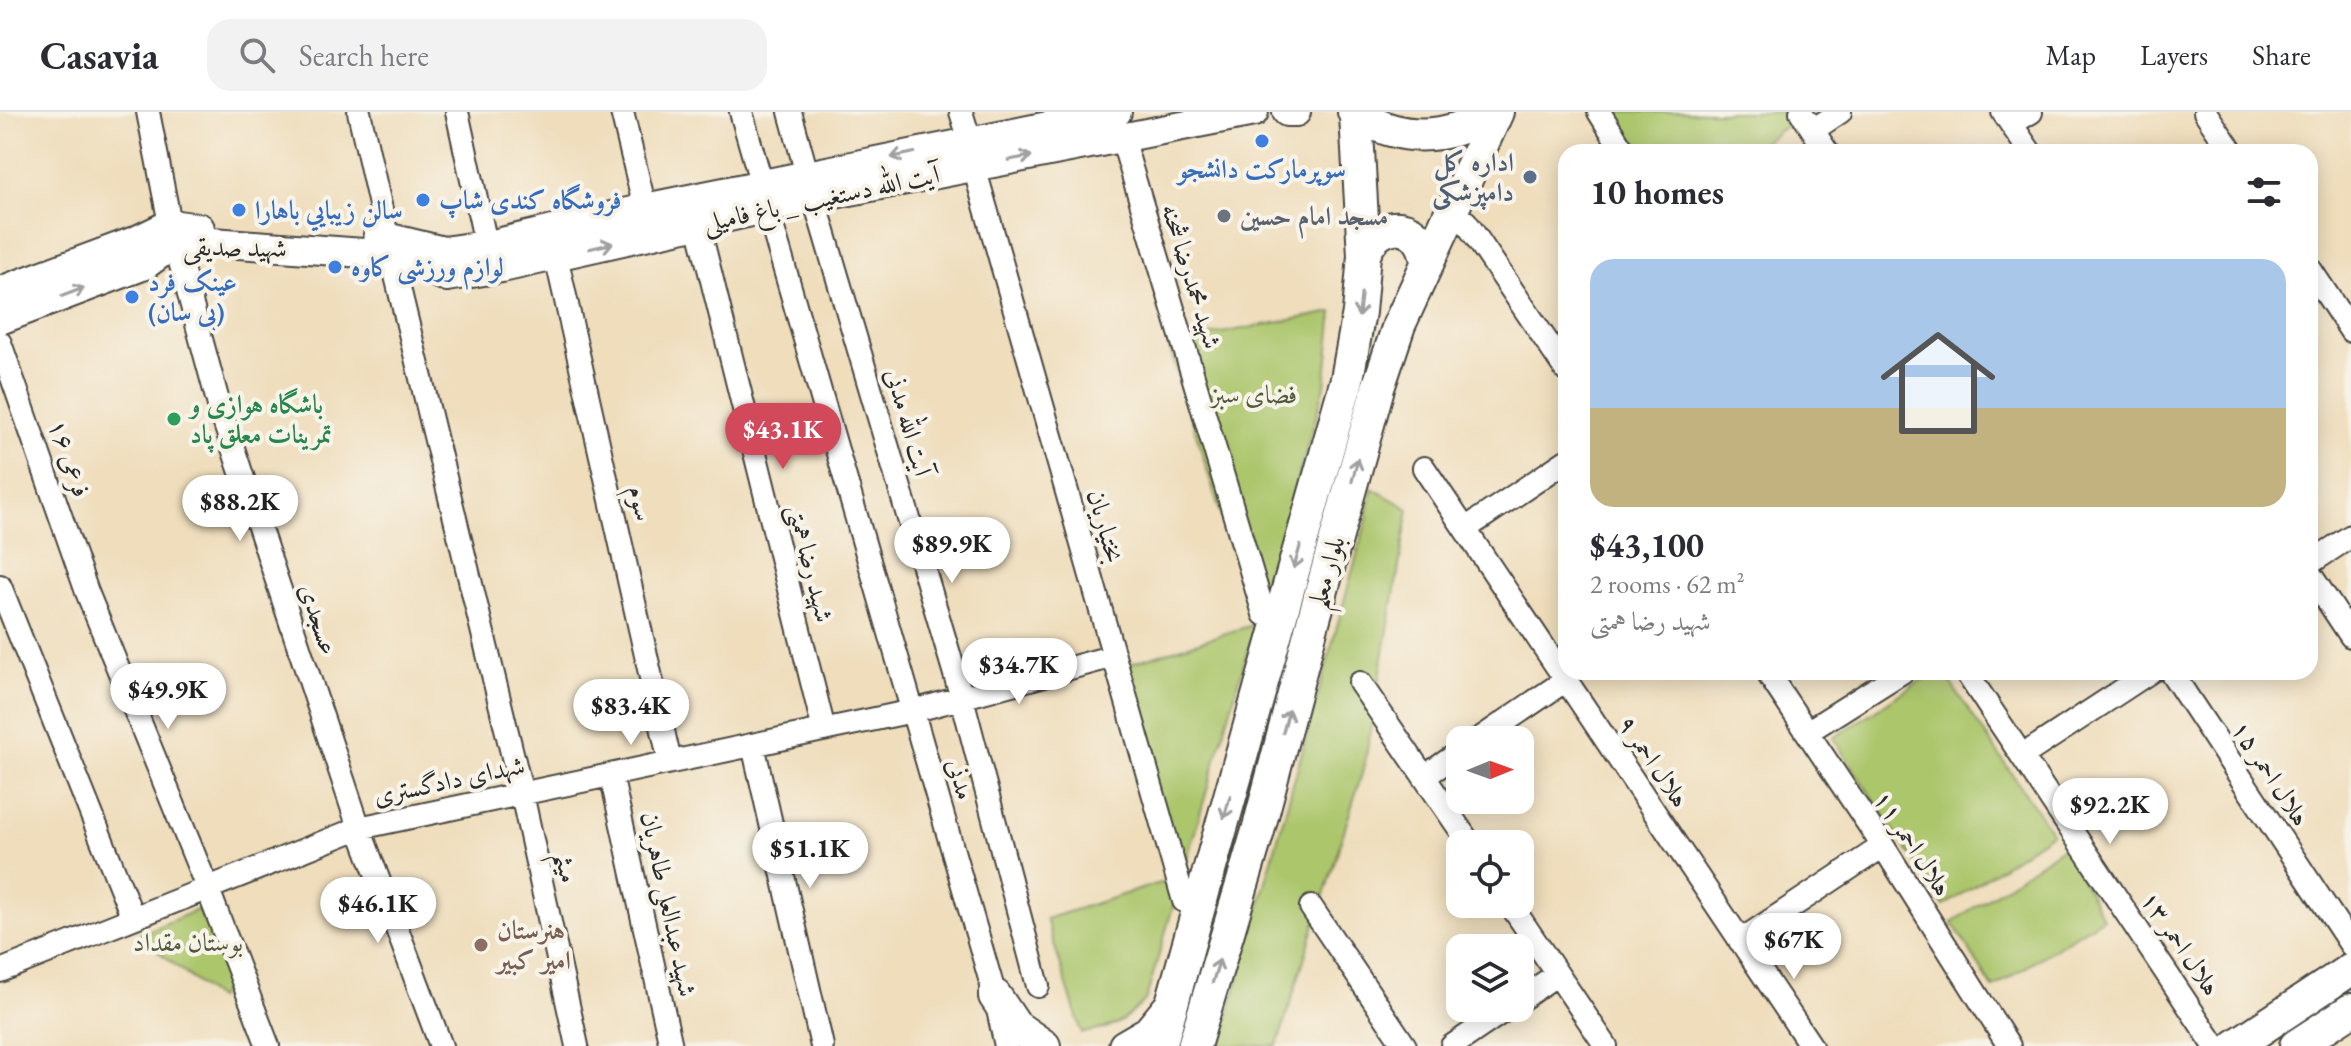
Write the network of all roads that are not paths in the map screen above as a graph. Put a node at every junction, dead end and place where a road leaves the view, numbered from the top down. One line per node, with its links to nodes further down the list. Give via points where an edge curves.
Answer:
1 (148, 112): 31 (street, عسجدی)
2 (359, 112): 33 (street, میثم)
3 (457, 112): 32 (street)
4 (622, 112): 28 (street)
5 (741, 112): 27 (street)
6 (790, 112): 26 (street, آیت الله مدنی)
7 (961, 112): 25 (street, بختیاریان)
8 (1254, 112): 20 (street, آیت الله دستغیب _ باغ فامیلی)
9 (1287, 112): 10 (street)
10 (1295, 112)
11 (1485, 112): 17 (main road, via 1475,121 1434,135 1391,130)
12 (1497, 112): 36 (main road, بلوار معلم)
13 (1599, 112): 21 (street)
14 (1840, 112): 19 (street)
15 (2031, 112): 18 (street)
16 (2205, 112): 24 (street)
17 (1355, 114): 34 (main road, بلوار معلم)
18 (2007, 118): 23 (street)
19 (1807, 121): 22 (street)
20 (1119, 125): 25 (street, آیت الله دستغیب _ باغ فامیلی); 50 (street, شهید محمدرضا شحنه)
21 (1619, 144)
22 (1822, 144)
23 (2025, 144)
24 (2227, 144)
25 (972, 154): 26 (street, آیت الله دستغیب _ باغ فامیلی); 52 (street, بختیاریان)
26 (811, 186): 27 (street, آیت الله دستغیب _ باغ فامیلی); 61 (street, آیت الله مدنی)
27 (764, 196): 28 (street, آیت الله دستغیب _ باغ فامیلی); 30 (street, آیت الله دستغیب _ باغ فامیلی); 62 (street, مدنی)
28 (645, 208): 32 (street, آیت الله دستغیب _ باغ فامیلی)
29 (1466, 222): 42 (street)
30 (698, 224): 35 (street, آیت الله دستغیب _ باغ فامیلی, one-way to 30); 64 (street, شهید رضا همتی)
31 (173, 234): 33 (street, شهید صدیقی, via 202,228); 38 (street, شهید صدیقی, via 137,240); 39 (street, شهید صدیقی, one-way to 31, via 145,265); 73 (street, عسجدی, via 220,409)
32 (486, 244): 33 (street, آیت الله دستغیب _ باغ فامیلی, via 444,251)
33 (389, 245): 35 (street, آیت الله دستغیب _ باغ فامیلی, via 447,277); 72 (street, میثم)
34 (1364, 255): 36 (main road, via 1376,234 1400,228 1421,240); 89 (main road, بلوار معلم, one-way to 89, via 1347,379)
35 (556, 256): 68 (street, سوم)
36 (1427, 264): 103 (main road, بلوار معلم, one-way to 36, via 1378,388)
37 (2318, 281): 40 (street)
38 (0, 291)
39 (0, 320)
40 (2351, 331)
41 (0, 343): 76 (street, فرعی ۱۶, via 87,592)
42 (1558, 358)
43 (1558, 466): 45 (street)
44 (1424, 468): 45 (street, هلال احمر ۹)
45 (1465, 529): 53 (street, هلال احمر ۹)
46 (2351, 536): 47 (street)
47 (2318, 558)
48 (0, 586): 79 (street)
49 (2318, 586): 51 (street)
50 (1264, 614)
51 (2351, 636)
52 (1114, 656): 61 (street, شهدای دادگستری); 77 (street, بختیاریان)
53 (1558, 668)
54 (1566, 680): 63 (street); 81 (street, هلال احمر ۹)
55 (1772, 680): 65 (street, هلال احمر ۱۱)
56 (1889, 680): 65 (street)
57 (1971, 680): 67 (street, هلال احمر ۱۳)
58 (2138, 680): 67 (street)
59 (2176, 680): 82 (street, هلال احمر ۱۵)
60 (1360, 683): 71 (street)
61 (962, 698): 62 (street, شهدای دادگستری); 86 (street, آیت الله مدنی)
62 (913, 711): 64 (street, شهدای دادگستری); 88 (street, مدنی)
63 (1499, 726)
64 (824, 730): 66 (street, شهدای دادگستری)
65 (1807, 732): 75 (street, هلال احمر ۱۱)
66 (753, 745): 68 (street, شهدای دادگستری); 98 (street)
67 (2022, 756): 109 (street, هلال احمر ۱۳)
68 (670, 762): 70 (street, شهدای دادگستری)
69 (1446, 762): 71 (street)
70 (611, 775): 72 (street, شهدای دادگستری); 97 (street, شهید عبدالعلی طاهریان)
71 (1424, 777): 74 (street)
72 (522, 794): 73 (street, شهدای دادگستری); 96 (street, میثم)
73 (359, 828): 76 (street, شهدای دادگستری); 95 (street, عسجدی)
74 (1460, 830)
75 (1883, 846): 81 (street); 108 (street, هلال احمر ۱۱)
76 (207, 887): 79 (street, شهدای دادگستری); 94 (street, فرعی ۱۶)
77 (1184, 901)
78 (1311, 907): 104 (street)
79 (133, 918): 84 (street, شهدای دادگستری)
80 (1519, 918): 85 (street)
81 (1740, 941): 107 (street, هلال احمر ۹)
82 (2351, 945)
83 (2351, 969): 91 (main road)
84 (0, 971)
85 (1557, 974): 87 (street); 106 (street)
86 (1038, 986)
87 (1534, 990)
88 (995, 996): 99 (street, مدنی); 100 (main road, via 1015,1026)
89 (1172, 1003): 101 (main road, via 1149,1032); 102 (main road, بلوار معلم)
90 (2351, 1010): 93 (main road)
91 (2285, 1013): 93 (main road); 110 (main road)
92 (1487, 1022): 105 (street)
93 (2299, 1044)
94 (268, 1046)
95 (441, 1046)
96 (577, 1046)
97 (671, 1046)
98 (822, 1046)
99 (1006, 1046)
100 (1044, 1046)
101 (1125, 1046)
102 (1160, 1046)
103 (1194, 1046)
104 (1405, 1046)
105 (1452, 1046)
106 (1606, 1046)
107 (1811, 1046)
108 (2009, 1046)
109 (2215, 1046)
110 (2235, 1046)

